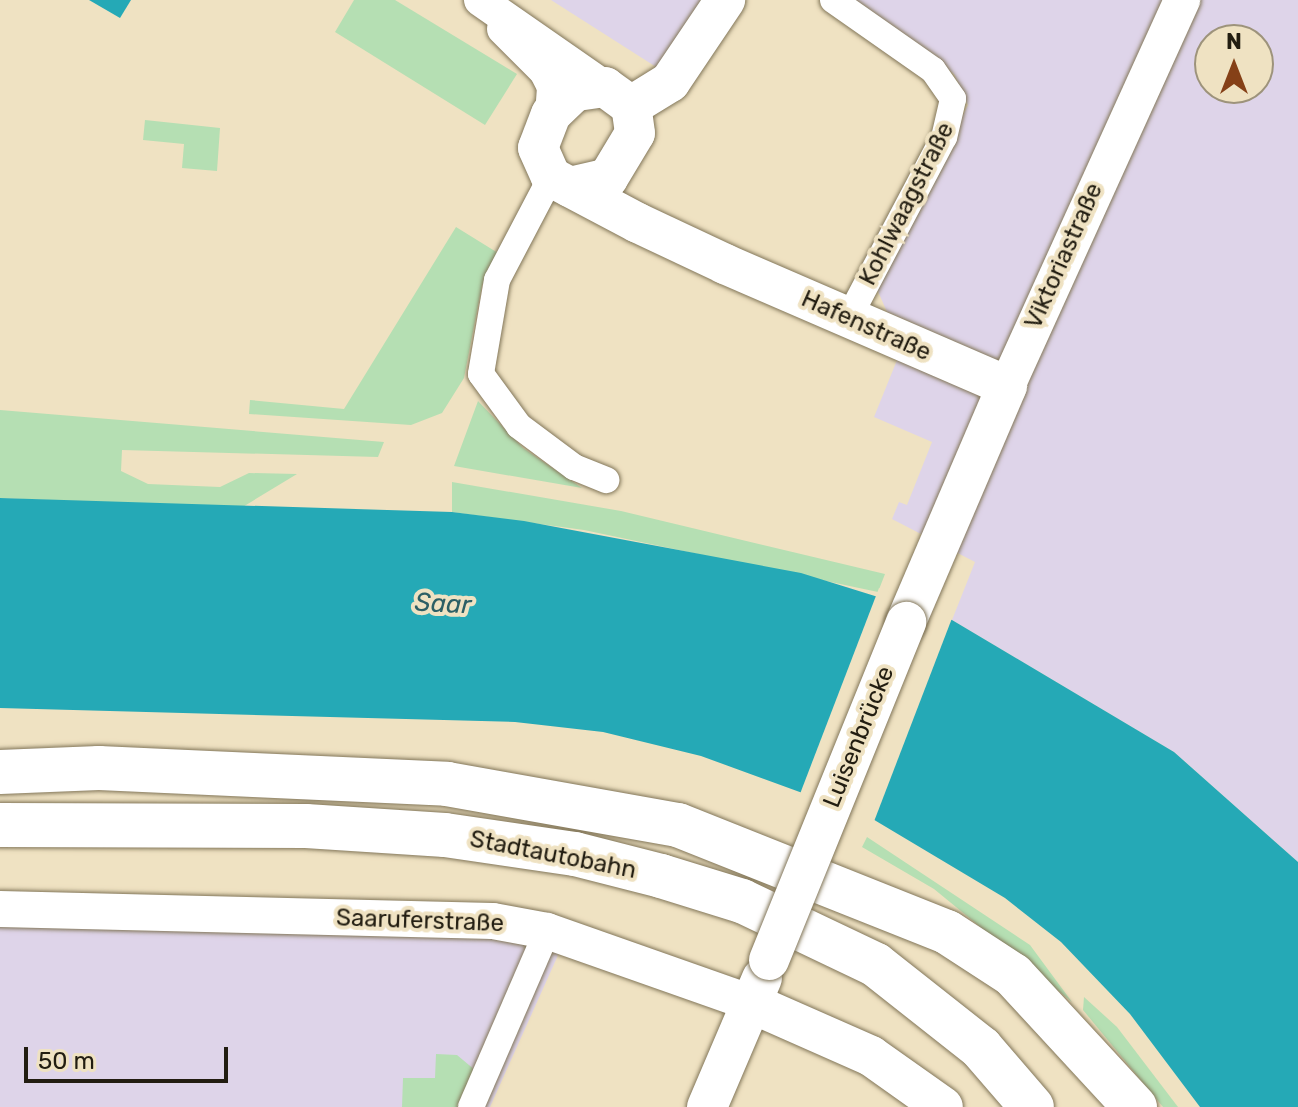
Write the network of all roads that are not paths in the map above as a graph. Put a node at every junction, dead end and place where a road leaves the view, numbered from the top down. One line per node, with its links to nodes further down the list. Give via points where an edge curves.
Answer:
1 (725, 0): 5 (main road, via 670,82)
2 (833, 0): 10 (street, Kohlwaagstraße, via 933,70 953,99 944,137)
3 (1182, 0): 11 (main road, Viktoriastraße)
4 (482, 2): 5 (street); 6 (street, via 545,71 553,87)
5 (618, 97): 6 (main road, via 575,91); 7 (main road, via 635,133)
6 (551, 114): 8 (main road, via 538,148)
7 (620, 163): 8 (main road, via 591,186); 9 (main road, Hafenstraße, via 639,192)
8 (560, 182): 9 (main road, Hafenstraße); 12 (street, via 497,280 481,374 519,426 574,467)
9 (725, 264): 10 (main road, Hafenstraße)
10 (848, 319): 11 (main road, Hafenstraße)
11 (1007, 386): 13 (main road, Viktoriastraße)
12 (607, 480)
13 (951, 514): 19 (main road, Luisenbrücke, bridge)
14 (0, 772): 16 (highway, via 311,773 562,800 678,825)
15 (0, 825): 23 (highway, Stadtautobahn, via 306,826 445,835 575,854 661,876 742,901 876,965 981,1048)
16 (866, 898): 24 (highway, via 1014,1008); 25 (highway, via 947,932 1013,975)
17 (0, 909): 18 (main road, Saaruferstraße, via 493,921)
18 (547, 931): 19 (main road, Saaruferstraße); 20 (street)
19 (751, 1003): 21 (main road, Luisenbrücke); 22 (main road, Saaruferstraße, via 871,1056)
20 (471, 1107)
21 (707, 1107)
22 (943, 1107)
23 (1032, 1107)
24 (1097, 1107)
25 (1135, 1107)

